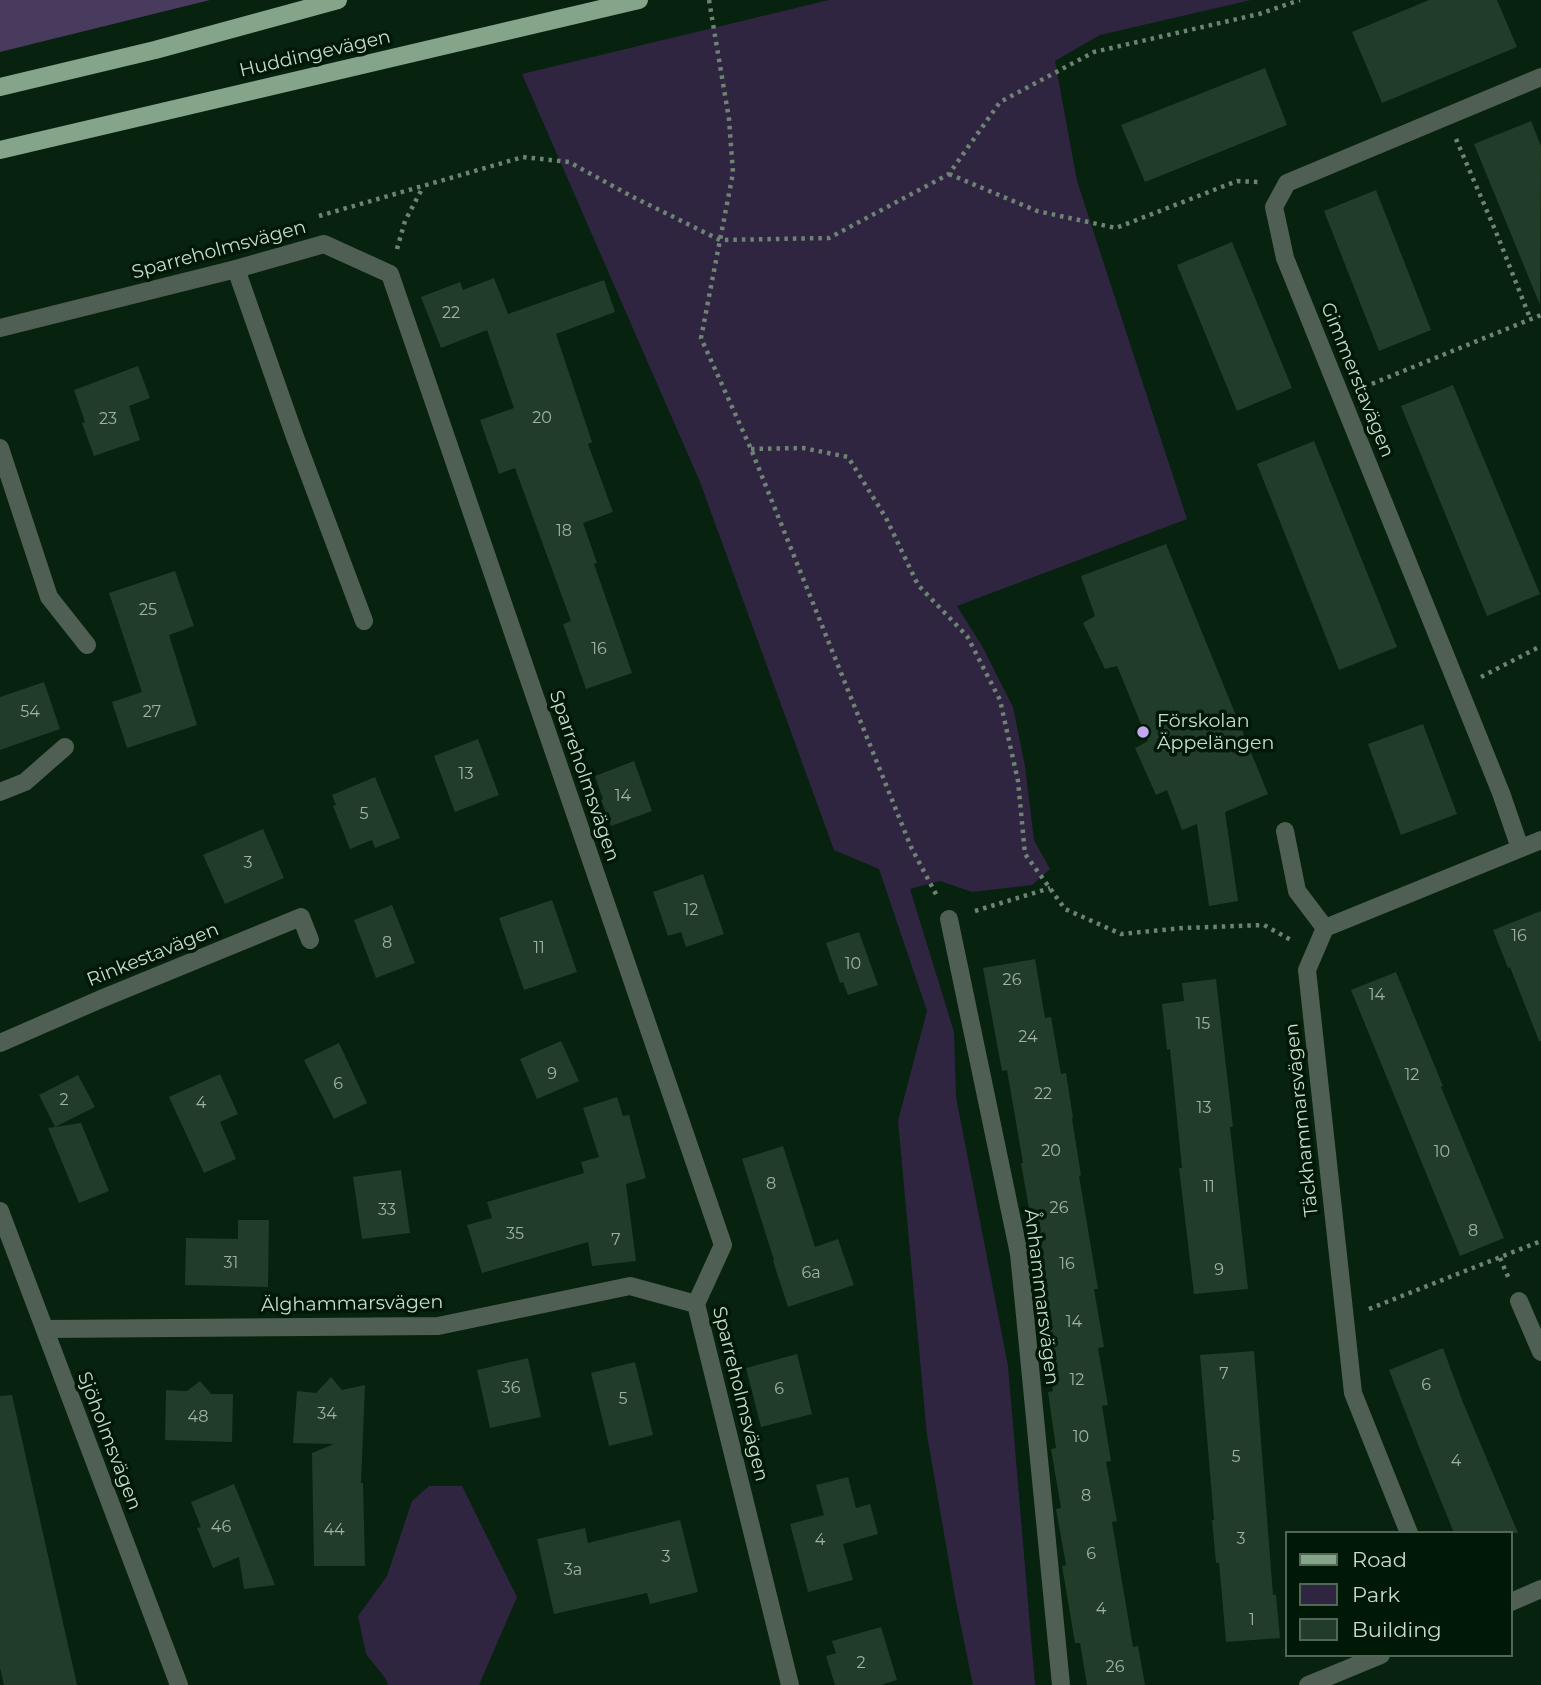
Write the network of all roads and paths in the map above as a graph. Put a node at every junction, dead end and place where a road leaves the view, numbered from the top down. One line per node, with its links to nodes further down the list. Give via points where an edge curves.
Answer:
1 (338, 0): 6 (main road)
2 (639, 0): 8 (main road, Huddingevägen)
3 (709, 0): 13 (path, via 730,119 733,173)
4 (1300, 0): 9 (path, via 1259,14 1094,52 1000,102)
5 (1541, 77): 7 (street)
6 (0, 88)
7 (1446, 116): 11 (street); 17 (path)
8 (0, 150)
9 (949, 174): 11 (path, via 1037,211 1116,228 1237,181); 13 (path, via 829,238)
10 (452, 178): 13 (path, via 523,157 569,162)
11 (1287, 183): 19 (street, Gimmerstavägen, via 1274,207 1285,258)
12 (424, 186): 15 (path, via 405,221)
13 (720, 240): 21 (path, via 701,338)
14 (236, 269): 15 (street, Sparreholmsvägen, via 324,244); 18 (street, Sparreholmsvägen); 22 (street)
15 (390, 274): 40 (street, Sparreholmsvägen, via 723,1245)
16 (1541, 315): 17 (path)
17 (1530, 318): 19 (path)
18 (0, 328)
19 (1341, 397): 25 (street, Gimmerstavägen)
20 (0, 448): 23 (street, via 49,597)
21 (751, 449): 31 (path, via 803,448 848,457 886,518 918,585 967,636 1000,700 1018,781 1025,854); 32 (path, via 911,847)
22 (364, 621)
23 (87, 645)
24 (1541, 646): 25 (path)
25 (1459, 689): 30 (street, Gimmerstavägen)
26 (65, 747): 27 (street, via 25,782)
27 (0, 792)
28 (1285, 831): 33 (street, via 1297,891)
29 (1541, 840): 30 (street)
30 (1520, 848): 33 (street)
31 (1049, 888): 32 (path); 35 (path, via 1065,909 1121,933 1265,925)
32 (949, 919): 50 (street, Ånhammarsvägen, via 1018,1254)
33 (1325, 928): 35 (street, Täckhammarsvägen)
34 (310, 940): 36 (street, Rinkestavägen, via 301,917)
35 (1314, 953): 41 (street, Täckhammarsvägen, via 1307,970)
36 (0, 1043)
37 (1, 1214): 42 (street, Sjöholmsvägen)
38 (1541, 1241): 41 (path)
39 (1519, 1301): 43 (street)
40 (696, 1304): 42 (street, Älghammarsvägen, via 630,1286 438,1326); 49 (street, Sparreholmsvägen)
41 (1345, 1318): 44 (street, Täckhammarsvägen, via 1353,1393)
42 (45, 1329): 48 (street, Sjöholmsvägen)
43 (1541, 1352)
44 (1408, 1531)
45 (1541, 1590): 46 (street)
46 (1513, 1601)
47 (1376, 1657): 51 (street)
48 (179, 1685)
49 (790, 1685)
50 (1061, 1685)
51 (1308, 1685)

